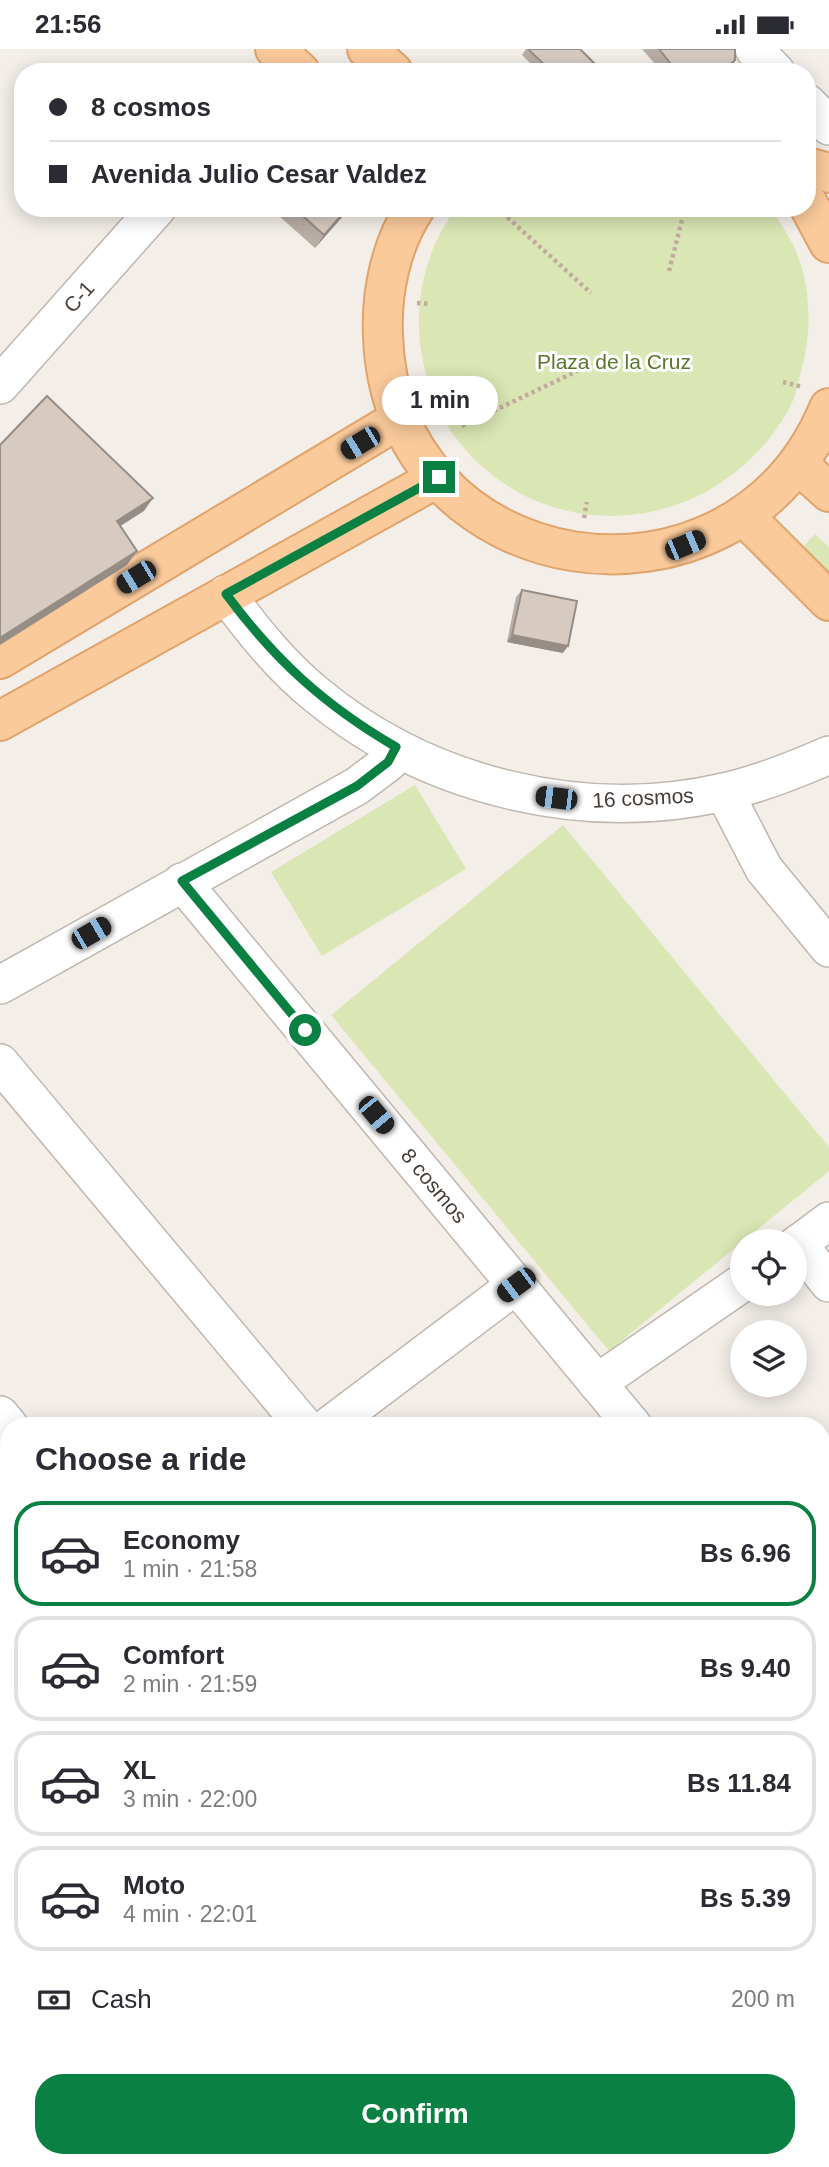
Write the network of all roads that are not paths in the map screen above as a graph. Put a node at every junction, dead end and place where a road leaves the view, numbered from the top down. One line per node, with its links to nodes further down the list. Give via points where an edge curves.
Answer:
1 (754, 49): 2 (street)
2 (767, 63)
3 (816, 112): 4 (street)
4 (829, 126)
5 (150, 217): 9 (street, C-1)
6 (411, 217): 11 (main road, via 386,282 382,317 385,363)
7 (815, 217): 8 (main road)
8 (829, 243)
9 (0, 385)
10 (829, 408): 12 (main road)
11 (401, 418): 13 (main road); 18 (main road)
12 (798, 464): 14 (main road); 15 (main road)
13 (439, 477): 15 (main road, via 466,504 498,526 533,542 576,553 647,554 685,545); 16 (main road)
14 (829, 492)
15 (744, 516): 17 (main road)
16 (226, 594): 19 (main road); 20 (street, 16 cosmos, via 253,631 318,696)
17 (829, 601)
18 (0, 659)
19 (0, 721)
20 (396, 747): 22 (street, 16 cosmos, via 439,768 532,795 628,803); 23 (street, via 388,762 357,786)
21 (829, 755): 22 (street, 16 cosmos, via 780,776)
22 (724, 792): 24 (street, via 764,869)
23 (182, 881): 25 (street); 31 (street, 8 cosmos)
24 (829, 948)
25 (0, 985)
26 (0, 1063): 34 (street)
27 (829, 1221): 28 (street)
28 (807, 1237)
29 (807, 1258): 30 (street)
30 (829, 1283)
31 (516, 1285): 33 (street, 8 cosmos); 35 (street)
32 (730, 1291): 33 (street)
33 (597, 1383): 36 (street, 8 cosmos)
34 (296, 1417)
35 (340, 1417)
36 (625, 1417)

